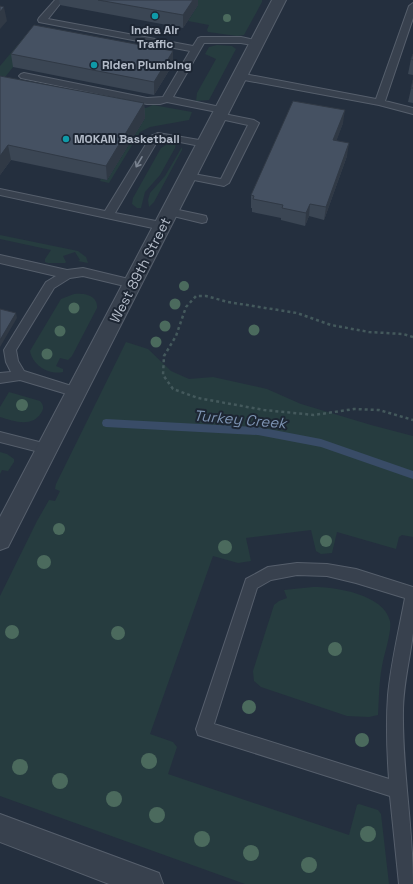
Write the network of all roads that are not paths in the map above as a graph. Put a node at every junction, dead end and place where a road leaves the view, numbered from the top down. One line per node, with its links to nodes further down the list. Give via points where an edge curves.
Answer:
1 (58, 0): 5 (lane, via 42,20)
2 (279, 0): 4 (street, West 89th Street)
3 (413, 6): 9 (lane)
4 (256, 43): 5 (lane, via 241,40 201,40); 7 (street, West 89th Street)
5 (196, 49): 8 (lane)
6 (24, 76): 8 (lane, via 147,101)
7 (240, 76): 9 (lane); 11 (street, West 89th Street)
8 (167, 100): 11 (lane)
9 (380, 102): 10 (lane)
10 (413, 111)
11 (221, 113): 12 (street, West 89th Street); 13 (lane, via 254,123 224,184)
12 (205, 144): 13 (street, West 89th Street); 15 (lane, one-way to 15, via 165,136 154,138)
13 (188, 176): 16 (street, West 89th Street)
14 (0, 192): 15 (lane)
15 (108, 215): 16 (lane)
16 (166, 219): 17 (lane); 20 (street, West 89th Street)
17 (202, 219)
18 (0, 259): 19 (lane)
19 (67, 274): 20 (lane, via 82,272); 21 (lane, via 50,284 10,350 12,362)
20 (133, 284): 23 (street, West 89th Street)
21 (20, 375): 22 (lane); 23 (lane)
22 (0, 378)
23 (77, 392): 25 (street, West 89th Street)
24 (0, 437): 25 (lane)
25 (47, 449): 26 (street, West 89th Street)
26 (0, 540)
27 (413, 594): 28 (lane, via 399,668 395,709); 28 (lane, via 356,576 326,570 297,569 268,574 251,584 204,729)
28 (399, 790): 31 (lane)
29 (0, 828): 30 (street)
30 (148, 884)
31 (408, 884)

